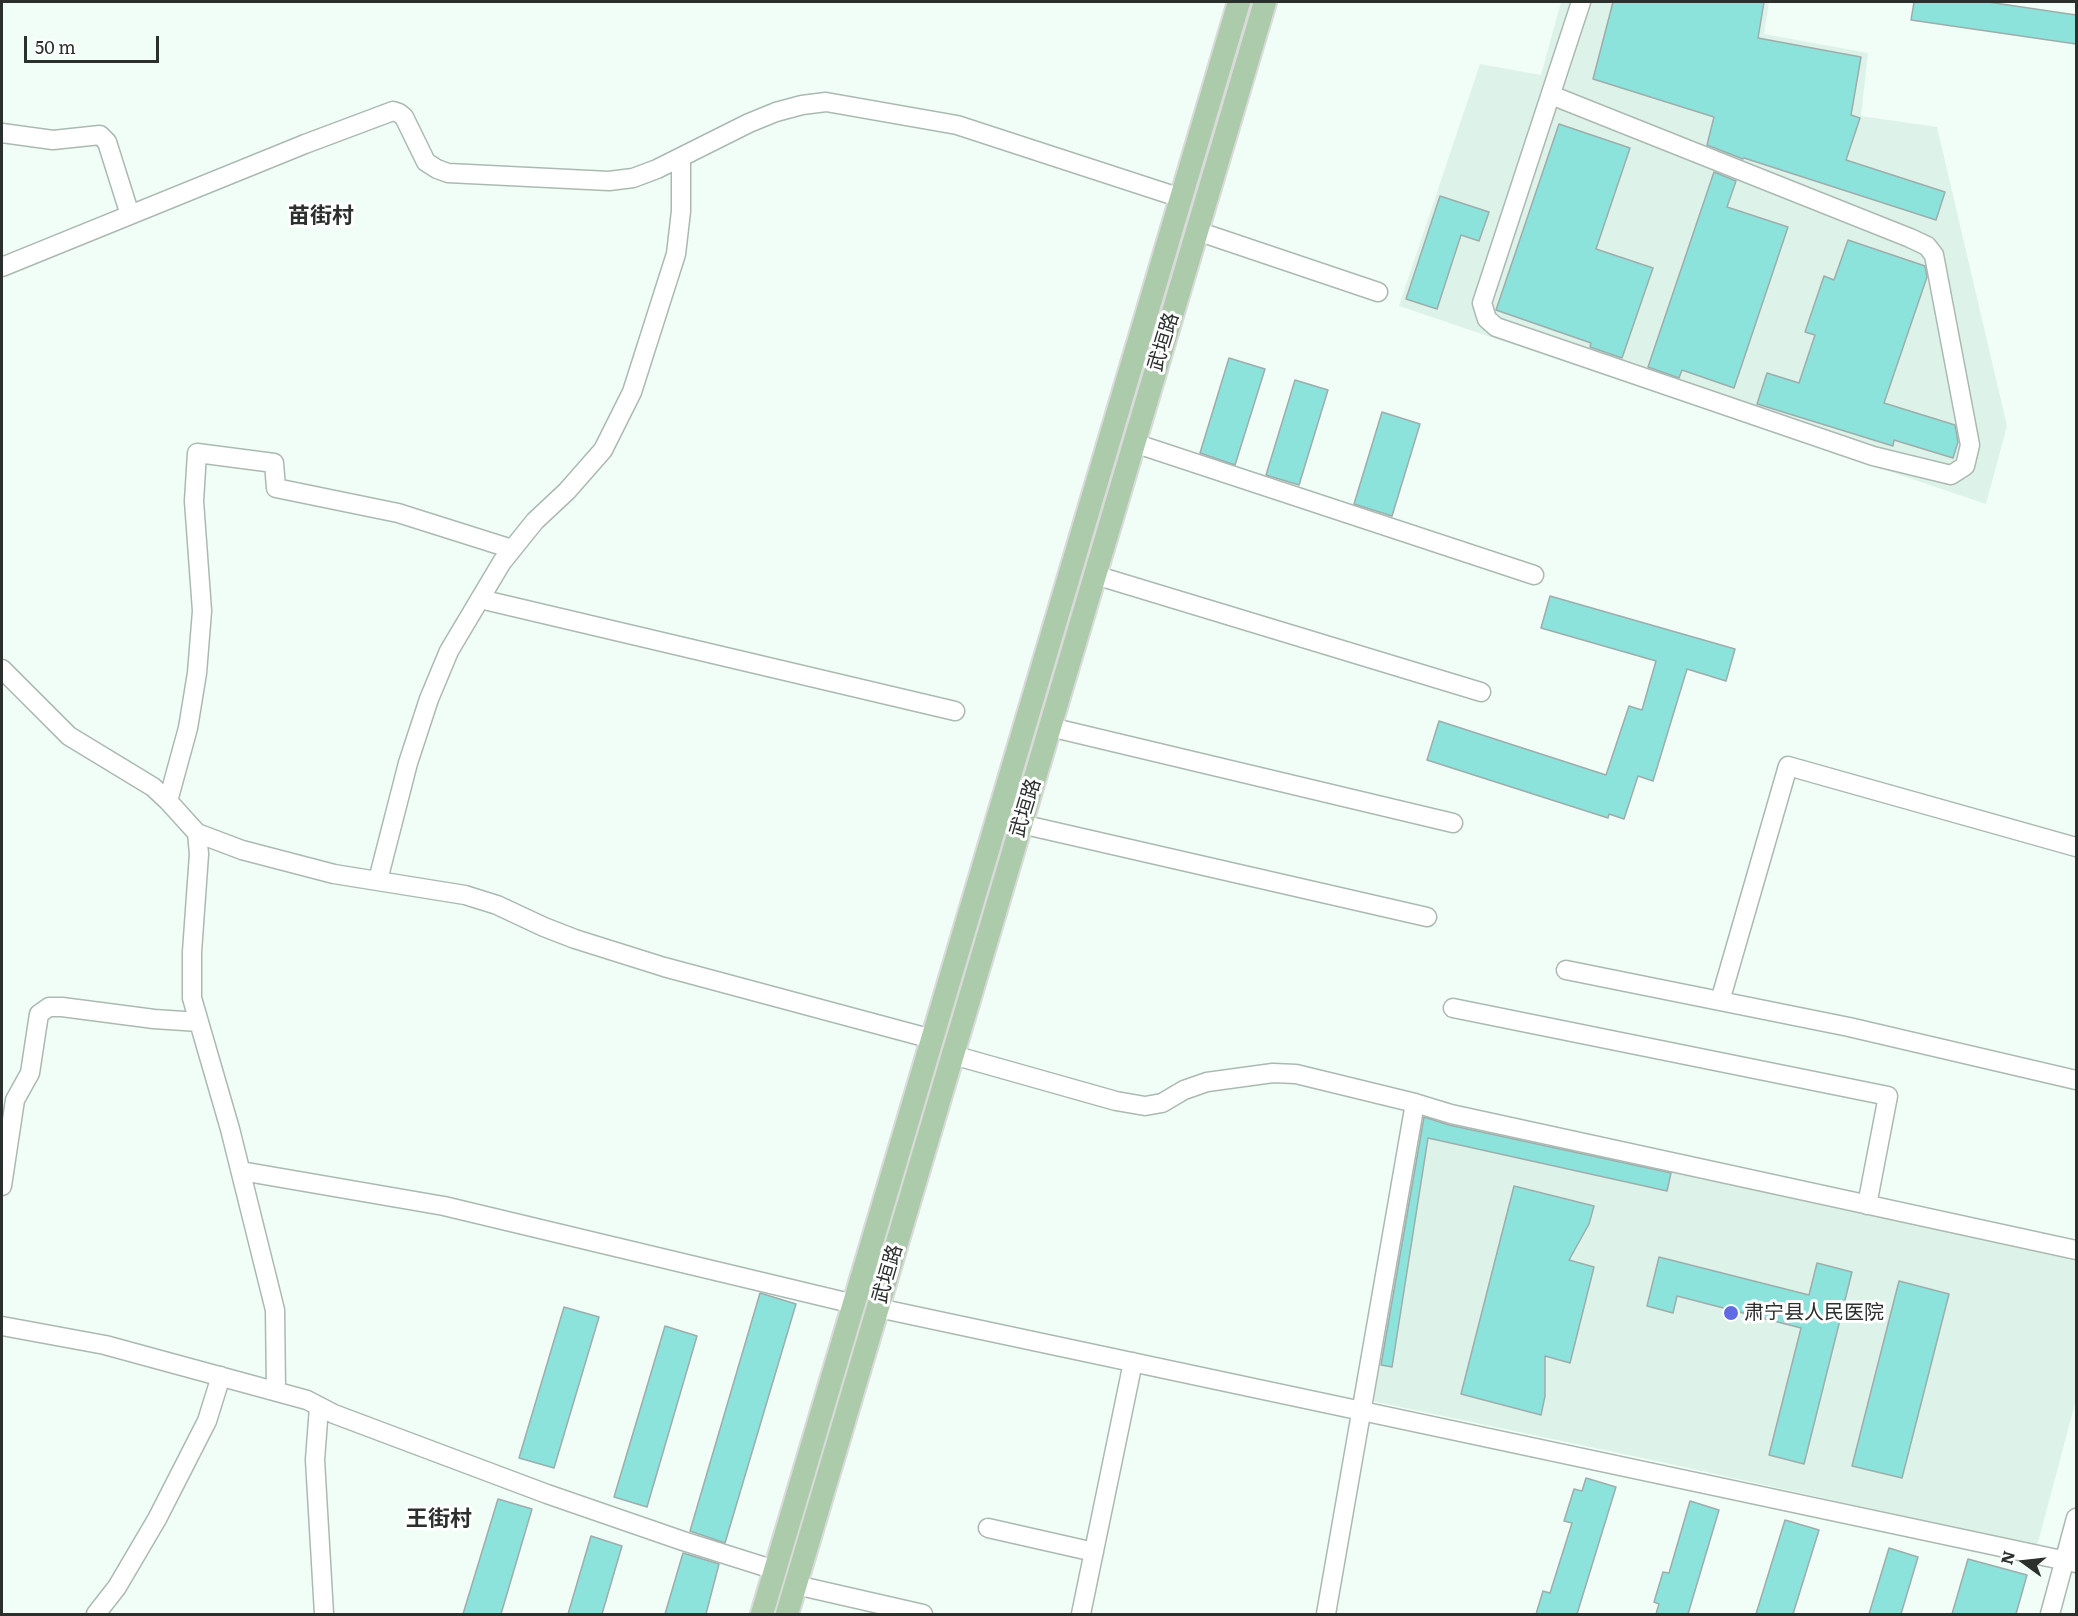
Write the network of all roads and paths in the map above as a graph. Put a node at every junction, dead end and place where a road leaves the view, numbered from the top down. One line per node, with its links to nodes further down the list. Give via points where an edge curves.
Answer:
1 (1239, 2): 7 (main road, 武垣路)
2 (1265, 2): 9 (main road, 武垣路)
3 (1581, 2): 4 (street)
4 (1551, 95): 4 (street, via 1482,303 1487,319 1496,327 1873,456 1951,475 1965,466 1970,445 1934,255 1926,246)
5 (2, 133): 8 (street, via 53,140 100,135 107,142)
6 (681, 157): 7 (street, via 776,112 826,102 957,125); 8 (street, via 633,178 609,181 448,173 426,162 404,117 393,111); 13 (street, via 676,254 632,392 603,450)
7 (1181, 198): 32 (main road, 武垣路)
8 (130, 215): 10 (street)
9 (1197, 231): 11 (street); 12 (main road, 武垣路)
10 (2, 267)
11 (1378, 292)
12 (1134, 443): 14 (main road, 武垣路); 15 (street)
13 (512, 549): 16 (street); 21 (street, via 398,513 276,489 274,463 197,453 194,501 202,611 197,673 188,728)
14 (1095, 575): 18 (street); 20 (main road, 武垣路)
15 (1534, 575)
16 (480, 599): 19 (street); 26 (street, via 449,651 429,699)
17 (2, 669): 21 (street, via 69,736 153,787)
18 (1481, 692)
19 (954, 711)
20 (1050, 727): 22 (street); 23 (main road, 武垣路)
21 (168, 801): 24 (street)
22 (1453, 823)
23 (1021, 824): 27 (street); 33 (main road, 武垣路)
24 (196, 833): 26 (street, via 293,864); 31 (street, via 199,854 192,998)
25 (2076, 847): 29 (street, via 1788,766)
26 (378, 880): 32 (street, via 465,895 575,939 664,967)
27 (1427, 916)
28 (1566, 970): 29 (street)
29 (1720, 1001): 34 (street)
30 (1453, 1008): 38 (street, via 1888,1096)
31 (199, 1022): 36 (street); 37 (street, via 62,1007 49,1007 39,1014 30,1073 15,1100)
32 (932, 1039): 40 (main road, 武垣路)
33 (953, 1054): 35 (street, via 1145,1106 1162,1103 1207,1082 1273,1073 1296,1074); 41 (main road, 武垣路)
34 (2076, 1080)
35 (1415, 1103): 38 (street); 47 (street)
36 (241, 1171): 40 (street, via 444,1206); 45 (street, via 274,1310)
37 (2, 1186)
38 (1867, 1205): 39 (street)
39 (2076, 1250)
40 (854, 1304): 52 (main road, 武垣路)
41 (878, 1308): 43 (street); 53 (main road, 武垣路)
42 (2, 1326): 44 (street, via 105,1345)
43 (1133, 1362): 47 (street); 50 (street)
44 (221, 1376): 45 (street); 54 (street, via 207,1421 157,1519 117,1587)
45 (276, 1391): 46 (street)
46 (319, 1407): 52 (street, via 547,1494); 55 (street, via 315,1460)
47 (1362, 1412): 51 (street); 60 (street)
48 (2076, 1518): 51 (street)
49 (988, 1528): 50 (street)
50 (1094, 1552): 59 (street)
51 (2071, 1562): 61 (street)
52 (775, 1570): 56 (main road, 武垣路)
53 (796, 1585): 57 (main road, 武垣路); 58 (street)
54 (96, 1614)
55 (324, 1614)
56 (762, 1614)
57 (787, 1614)
58 (923, 1614)
59 (1081, 1614)
60 (1326, 1614)
61 (2050, 1614)

